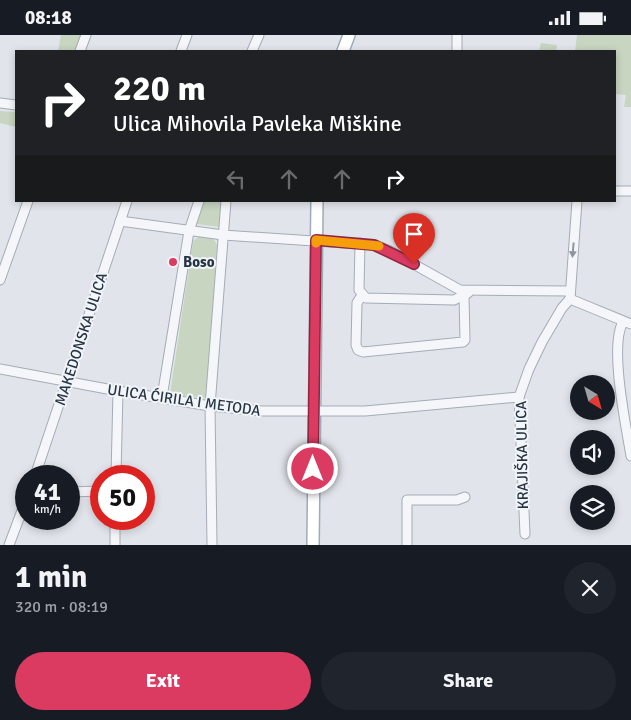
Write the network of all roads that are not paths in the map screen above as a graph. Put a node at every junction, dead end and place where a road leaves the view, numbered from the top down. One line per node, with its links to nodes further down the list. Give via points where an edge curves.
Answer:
1 (86, 35): 6 (street)
2 (187, 35): 7 (street)
3 (259, 35): 8 (street)
4 (349, 35): 9 (main road)
5 (457, 35): 10 (street)
6 (80, 50)
7 (181, 50)
8 (252, 50)
9 (343, 50)
10 (457, 50)
11 (0, 103): 12 (street)
12 (15, 105)
13 (616, 191): 14 (street)
14 (631, 191)
15 (28, 202): 26 (street)
16 (127, 202): 21 (street, MAKEDONSKA ULICA)
17 (199, 202): 22 (street)
18 (226, 202): 23 (street)
19 (317, 202): 24 (main road)
20 (577, 202): 29 (street, one-way to 29)
21 (120, 221): 22 (street); 32 (street, MAKEDONSKA ULICA)
22 (189, 231): 23 (street); 34 (street)
23 (223, 235): 24 (street); 36 (street)
24 (316, 240): 25 (street); 37 (main road)
25 (360, 243): 27 (street, via 383,247); 28 (street, via 359,290)
26 (0, 280)
27 (467, 294): 28 (street, via 454,300 371,299); 28 (street, via 463,342 363,352 358,351 356,345 357,303); 29 (street)
28 (362, 295)
29 (570, 295): 30 (street); 35 (street, KRAJIŠKA ULICA, via 542,342)
30 (627, 323): 38 (street, via 619,329 618,371)
31 (0, 369): 32 (street, ULICA ĆIRILA I METODA)
32 (67, 382): 33 (street, ULICA ĆIRILA I METODA); 39 (street, MAKEDONSKA ULICA)
33 (118, 391): 34 (street, ULICA ĆIRILA I METODA); 40 (street)
34 (162, 397): 36 (street, ULICA ĆIRILA I METODA)
35 (519, 397): 37 (street, ULICA ĆIRILA I METODA, via 365,411); 44 (street, KRAJIŠKA ULICA)
36 (210, 406): 37 (street, ULICA ĆIRILA I METODA); 47 (street)
37 (313, 412): 48 (main road)
38 (631, 456)
39 (39, 465)
40 (116, 465)
41 (465, 497): 49 (street, via 458,500 407,500)
42 (15, 529): 45 (street)
43 (115, 530): 46 (street)
44 (525, 534)
45 (9, 545)
46 (115, 545)
47 (212, 545)
48 (313, 545)
49 (407, 545)

